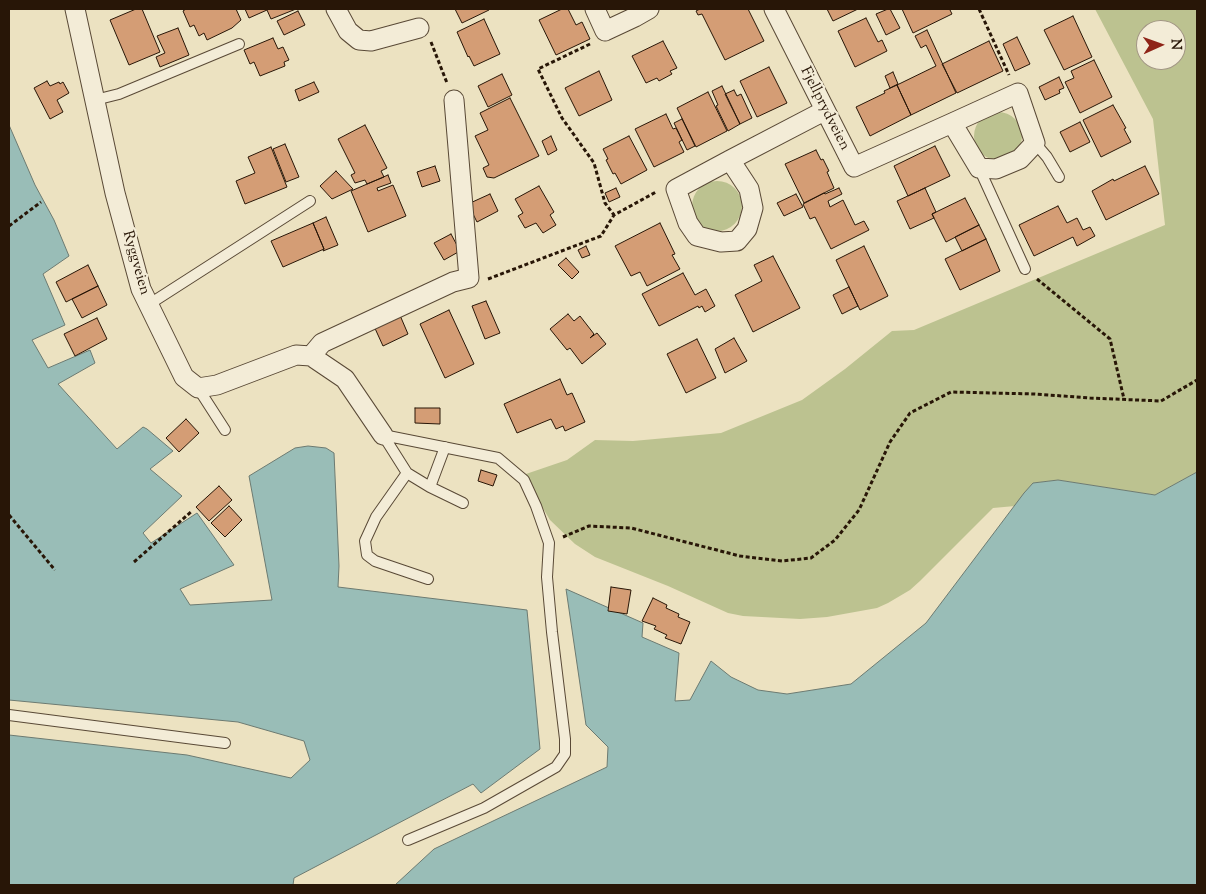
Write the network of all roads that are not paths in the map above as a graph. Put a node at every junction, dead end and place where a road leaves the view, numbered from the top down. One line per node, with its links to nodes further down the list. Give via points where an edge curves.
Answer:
1 (75, 9): 8 (street, Ryggveien)
2 (336, 9): 6 (street, via 348,31 359,40 371,41)
3 (594, 9): 4 (street, via 605,31)
4 (649, 9)
5 (774, 9): 10 (street, Fjellprydveien)
6 (420, 28)
7 (239, 44): 8 (lane, via 119,94)
8 (95, 100): 18 (street, Ryggveien, via 115,193)
9 (454, 100): 19 (street, via 470,278 453,282 322,343)
10 (824, 111): 11 (street, Fjellprydveien, via 854,167); 13 (street)
11 (952, 123): 12 (street, Fjellprydveien, via 1018,93); 14 (street)
12 (1035, 143): 14 (street, via 1020,159 996,169); 15 (lane)
13 (730, 160): 13 (street, via 749,189 753,208 747,229 737,241 721,242 697,236 688,223 676,189)
14 (979, 168): 17 (lane)
15 (1059, 177)
16 (310, 201): 18 (lane)
17 (1024, 270)
18 (148, 305): 20 (street, Ryggveien, via 184,377)
19 (311, 356): 20 (street, via 296,355 217,385); 22 (street, via 345,379)
20 (198, 388): 21 (lane)
21 (225, 430)
22 (383, 434): 23 (lane); 24 (lane)
23 (445, 447): 25 (lane); 30 (lane, via 498,458 524,480 536,506 548,544 551,623 565,754 556,767 484,808)
24 (407, 473): 25 (lane); 27 (lane, via 376,517 365,542 367,555 375,561)
25 (430, 487): 26 (lane)
26 (463, 503)
27 (428, 579)
28 (9, 715): 29 (lane)
29 (225, 743)
30 (408, 840)

